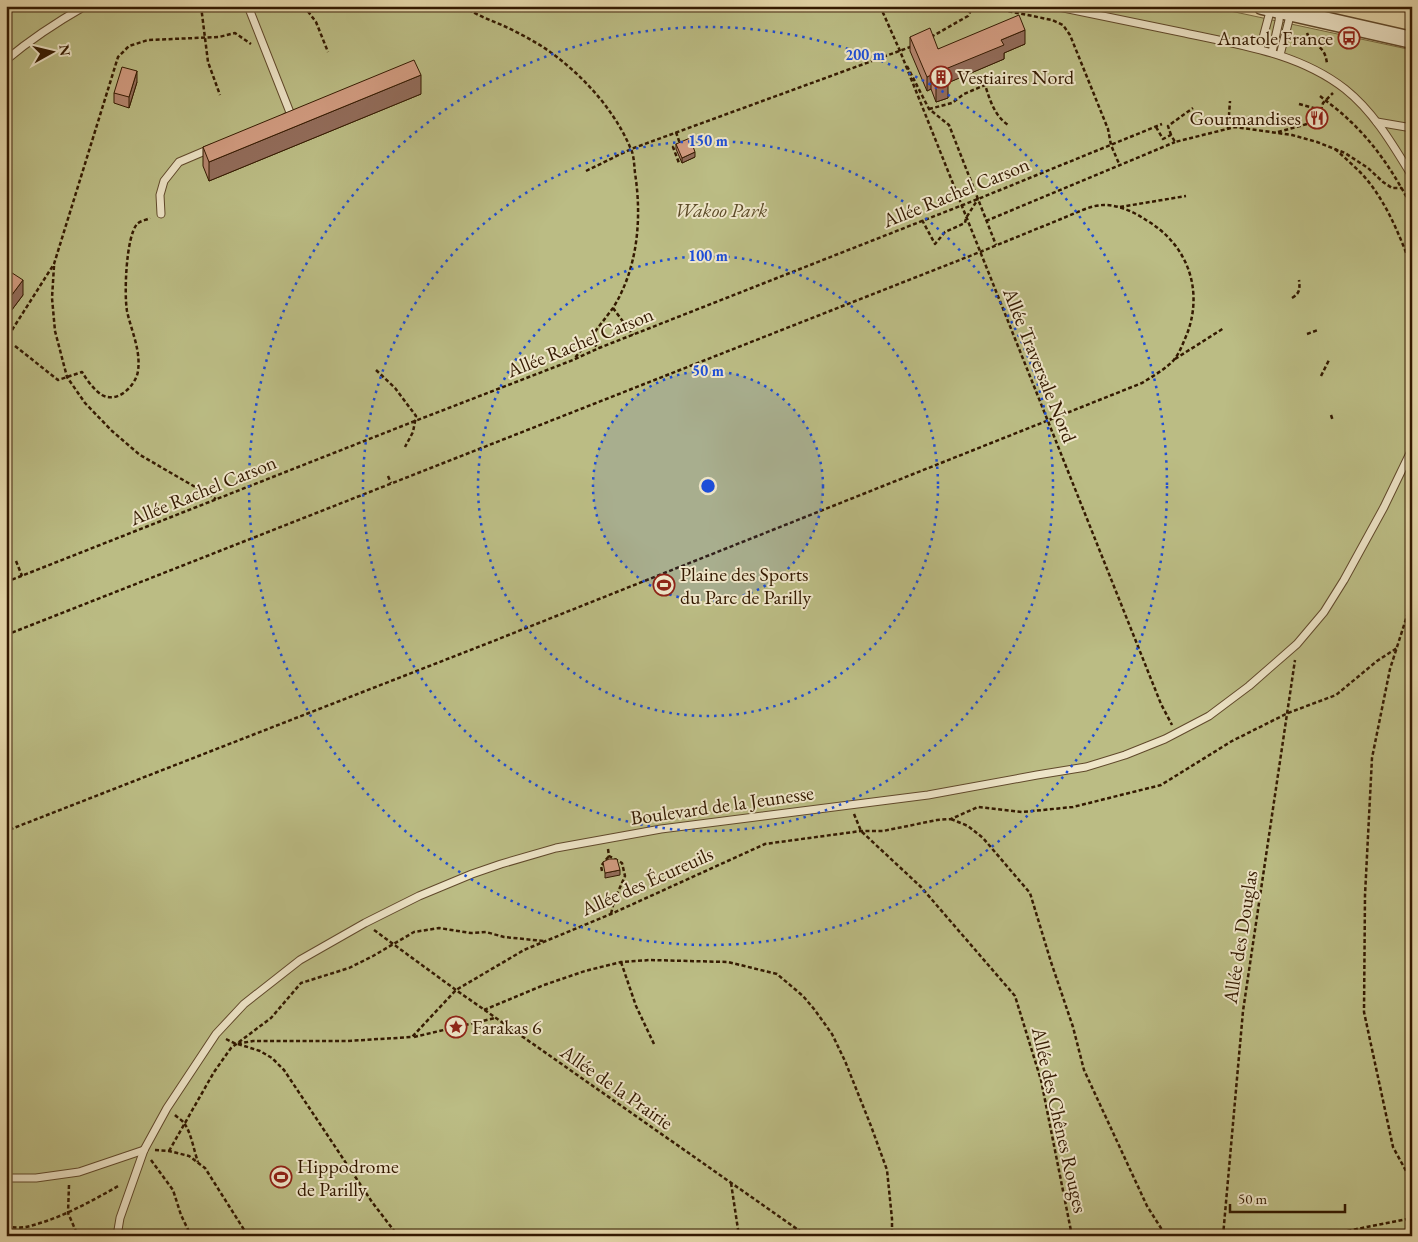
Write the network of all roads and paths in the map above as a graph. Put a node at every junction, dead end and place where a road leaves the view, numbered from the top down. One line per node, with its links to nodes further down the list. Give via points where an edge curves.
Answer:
1 (85, 6): 22 (lane, via 56,22)
2 (201, 6): 12 (path)
3 (248, 6): 21 (lane)
4 (304, 6): 18 (path, via 316,22)
5 (463, 6): 47 (path, via 535,42 570,68 599,97)
6 (880, 6): 17 (path, Allée Traversale Nord)
7 (973, 6): 13 (path, via 968,16)
8 (983, 6): 45 (path, via 1063,25 1108,129)
9 (1054, 6): 16 (lane)
10 (1276, 9): 11 (street); 16 (lane); 19 (lane, via 1279,21); 20 (lane)
11 (1310, 17): 14 (street); 23 (path, via 1306,31 1326,55)
12 (205, 38): 21 (path, via 235,34); 25 (path, via 208,62); 64 (path, via 148,40 130,46 118,57)
13 (926, 40)
14 (1412, 40)
15 (917, 44): 17 (path)
16 (1260, 49): 19 (lane)
17 (900, 51): 31 (path); 40 (path); 55 (path, Allée Traversale Nord)
18 (328, 52)
19 (1272, 52): 20 (lane)
20 (1280, 55): 23 (lane)
21 (268, 57): 33 (lane, via 291,115)
22 (6, 60)
23 (1325, 75): 24 (lane)
24 (1341, 86): 27 (path); 34 (lane)
25 (220, 95)
26 (1320, 96): 27 (path)
27 (1325, 101): 32 (path); 52 (path, via 1350,121 1374,147)
28 (1230, 102): 39 (path)
29 (1299, 104): 32 (path)
30 (1193, 108): 42 (path, via 1168,126)
31 (929, 109): 36 (path, via 952,103 984,85 995,111); 54 (path, via 949,125)
32 (1321, 110): 41 (path, via 1318,121)
33 (283, 118)
34 (1377, 122): 38 (lane); 51 (lane)
35 (1162, 124): 37 (path, Allée Rachel Carson)
36 (1008, 125)
37 (1156, 127): 42 (path, via 1162,139); 45 (path, Allée Rachel Carson)
38 (1412, 128)
39 (1228, 129): 41 (path, via 1235,127); 43 (path)
40 (676, 132): 47 (path); 48 (path, via 680,144 672,147)
41 (1276, 133): 46 (path, via 1292,134)
42 (1170, 135): 43 (path)
43 (1175, 142): 49 (path)
44 (222, 144): 58 (lane, via 179,162 164,181 160,195)
45 (1111, 145): 49 (path); 54 (path, Allée Rachel Carson)
46 (1334, 148): 52 (path, via 1351,156 1392,188); 65 (path, via 1361,173 1382,200)
47 (632, 149): 50 (path); 68 (path, via 639,212 636,243 630,274)
48 (679, 163)
49 (1120, 166): 61 (path)
50 (586, 171)
51 (1412, 176)
52 (1402, 188): 57 (path)
53 (1186, 196): 56 (path)
54 (978, 200): 55 (path, Allée Rachel Carson); 59 (path); 61 (path)
55 (961, 206): 59 (path, Allée Traversale Nord); 60 (path, Allée Rachel Carson)
56 (1118, 207): 62 (path, via 1103,205 1084,210); 77 (path, via 1156,225 1183,254 1194,292 1194,308 1189,328)
57 (1412, 207)
58 (161, 214): 81 (path, via 138,223 133,231 126,271 127,309 138,354 138,372 132,385 123,394 103,396 82,372)
59 (966, 218): 60 (path, via 965,223 945,232 935,244); 63 (path, Allée Traversale Nord)
60 (922, 220): 72 (path, Allée Rachel Carson)
61 (986, 221): 62 (path)
62 (996, 245): 63 (path)
63 (980, 252): 84 (path, Allée Traversale Nord); 89 (path)
64 (54, 264): 74 (path); 81 (path, via 52,298 55,331)
65 (1412, 268)
66 (1299, 280): 67 (path, via 1300,289)
67 (1292, 298)
68 (613, 308): 72 (path); 73 (path)
69 (1224, 328): 77 (path)
70 (1318, 330): 71 (path)
71 (1307, 334)
72 (633, 335): 75 (path, Allée Rachel Carson)
73 (590, 338): 75 (path); 76 (path)
74 (6, 339): 81 (path, via 58,380)
75 (599, 348): 76 (path, Allée Rachel Carson)
76 (574, 360): 83 (path, Allée Rachel Carson)
77 (1174, 360): 84 (path, via 1142,383)
78 (1330, 360): 80 (path)
79 (376, 370): 83 (path, via 395,388 416,416)
80 (1321, 376)
81 (67, 377): 90 (path, via 85,403 140,455)
82 (1331, 416): 85 (path)
83 (416, 421): 86 (path); 90 (path, Allée Rachel Carson)
84 (1048, 421): 99 (path, Allée Traversale Nord, via 1161,704); 102 (path)
85 (1333, 421)
86 (405, 447)
87 (1412, 449): 96 (lane, Boulevard de la Jeunesse, via 1344,580 1324,612)
88 (388, 476): 89 (path)
89 (391, 483): 95 (path)
90 (216, 499): 92 (path, Allée Rachel Carson)
91 (16, 561): 92 (path)
92 (22, 576): 93 (path, Allée Rachel Carson)
93 (6, 582)
94 (1412, 600): 97 (path)
95 (6, 635)
96 (1297, 644): 98 (path, Allée des Douglas); 99 (lane, Boulevard de la Jeunesse, via 1209,716)
97 (1397, 648): 98 (path, via 1336,695); 127 (path, via 1372,758 1365,895 1364,1012 1393,1147)
98 (1288, 713): 101 (path, via 1232,741 1162,785 1073,807 1022,812 978,807); 142 (path, Allée des Douglas, via 1243,1011)
99 (1176, 733): 100 (lane, Boulevard de la Jeunesse, via 1125,755 1086,767 928,795)
100 (850, 804): 103 (path, Allée des Chênes Rouges); 104 (lane, Boulevard de la Jeunesse)
101 (951, 820): 103 (path, Allée des Écureuils, via 883,831); 141 (path, via 968,826 983,838 1030,892 1084,1070 1144,1198)
102 (6, 831)
103 (861, 831): 107 (path, Allée des Écureuils, via 765,844); 140 (path, Allée des Chênes Rouges, via 921,887 1015,996 1040,1080)
104 (606, 838): 105 (path); 108 (lane, Boulevard de la Jeunesse, via 539,853 472,874)
105 (610, 856): 106 (path, via 600,866); 107 (path, via 622,863 625,876)
106 (602, 871)
107 (611, 914): 109 (path, Allée des Écureuils)
108 (365, 923): 110 (path, Allée de la Prairie); 115 (lane, Boulevard de la Jeunesse, via 300,960 244,1004)
109 (546, 941): 110 (path, via 439,928 414,932); 112 (path, Allée des Écureuils, via 524,950)
110 (393, 944): 112 (path, Allée de la Prairie); 117 (path, via 348,968 301,983 271,1018)
111 (621, 962): 113 (path, via 544,985); 118 (path, via 636,1006); 139 (path, via 728,962 777,974 803,996 832,1034 871,1126 887,1170)
112 (456, 990): 113 (path, Allée de la Prairie); 116 (path, Allée des Écureuils)
113 (484, 1010): 114 (path, Allée de la Prairie)
114 (495, 1018): 116 (path); 128 (path, Allée de la Prairie)
115 (216, 1034): 117 (path); 119 (lane, Boulevard de la Jeunesse)
116 (412, 1037): 117 (path)
117 (236, 1044): 120 (path, via 214,1072); 132 (path, via 260,1051 284,1070)
118 (654, 1044)
119 (166, 1108): 120 (path); 121 (lane, Boulevard de la Jeunesse)
120 (184, 1124): 122 (path); 123 (path)
121 (144, 1150): 122 (path); 124 (lane); 125 (lane, Boulevard de la Jeunesse); 135 (path, via 173,1190)
122 (169, 1151): 123 (path, via 188,1156)
123 (199, 1164): 136 (path, via 205,1168)
124 (69, 1173): 126 (lane); 129 (path)
125 (135, 1176): 129 (path); 134 (lane, Boulevard de la Jeunesse)
126 (6, 1178)
127 (1412, 1182)
128 (731, 1183): 137 (path); 138 (path, Allée de la Prairie)
129 (68, 1213): 131 (path, via 24,1228); 133 (path)
130 (1412, 1218): 143 (path)
131 (6, 1227)
132 (397, 1235)
133 (78, 1236)
134 (117, 1236)
135 (191, 1236)
136 (248, 1236)
137 (739, 1236)
138 (807, 1236)
139 (892, 1236)
140 (1072, 1236)
141 (1166, 1236)
142 (1223, 1236)
143 (1322, 1236)

